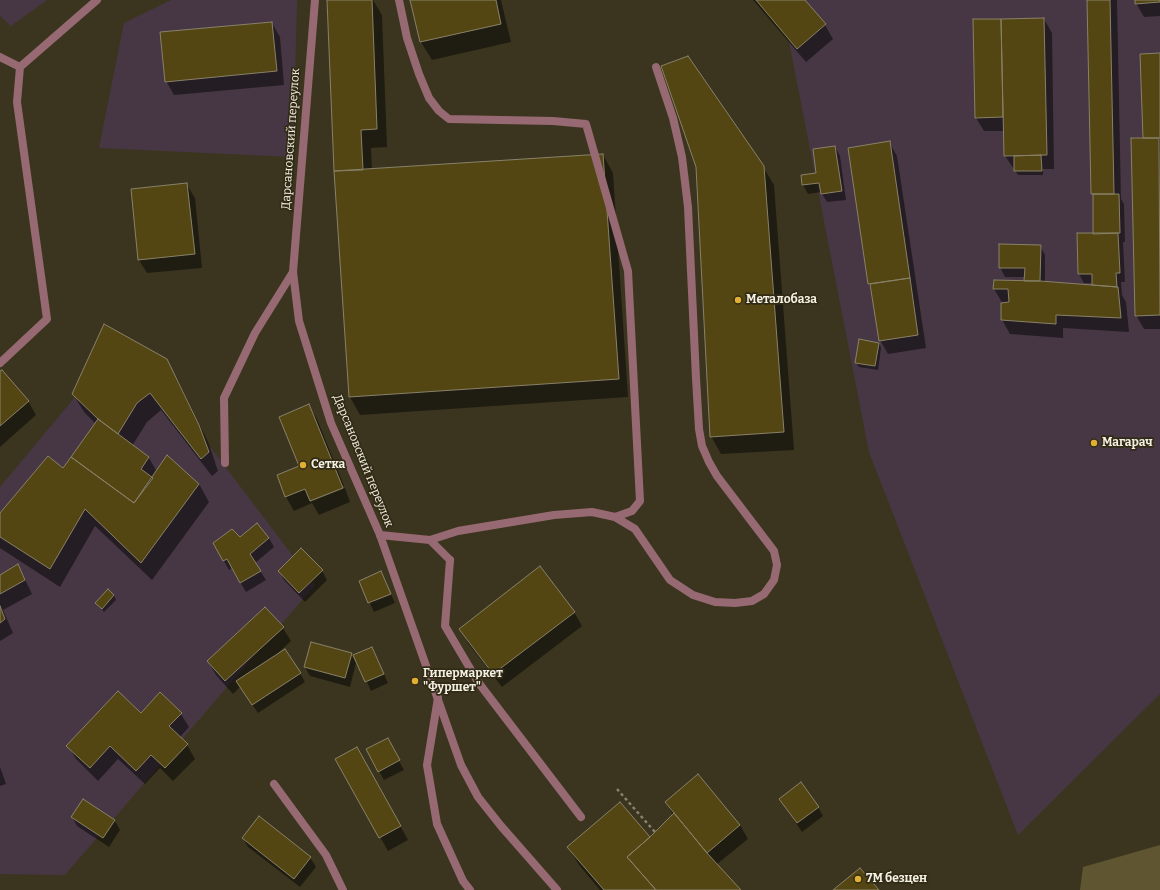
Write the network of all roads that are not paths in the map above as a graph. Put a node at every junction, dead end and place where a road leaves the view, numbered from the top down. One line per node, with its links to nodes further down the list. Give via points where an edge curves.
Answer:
1 (97, 0): 5 (street)
2 (315, 0): 7 (street, Дарсановский переулок)
3 (399, 0): 10 (street, via 418,74 429,98 439,111 449,118 586,124 628,272 640,501 632,511)
4 (0, 57): 5 (street)
5 (20, 67): 8 (street, via 17,102 47,319)
6 (656, 68): 10 (street, via 673,118 684,171 702,446 718,476 774,551 777,565 774,580 764,594 752,601 715,602 693,595 670,580 635,529)
7 (293, 272): 9 (street, via 255,333 224,398); 11 (street, Дарсановский переулок, via 299,321 331,423)
8 (0, 363)
9 (225, 463)
10 (615, 517): 12 (street, via 592,512 554,515 458,531)
11 (380, 536): 12 (street); 13 (street, Дарсановский переулок)
12 (430, 540): 15 (street, via 450,560 445,626 478,682)
13 (438, 698): 17 (street, via 427,765 437,824); 18 (street, Дарсановский переулок, via 461,765 478,797)
14 (274, 784): 16 (street, via 326,856)
15 (581, 817)
16 (343, 890)
17 (470, 890)
18 (557, 890)

